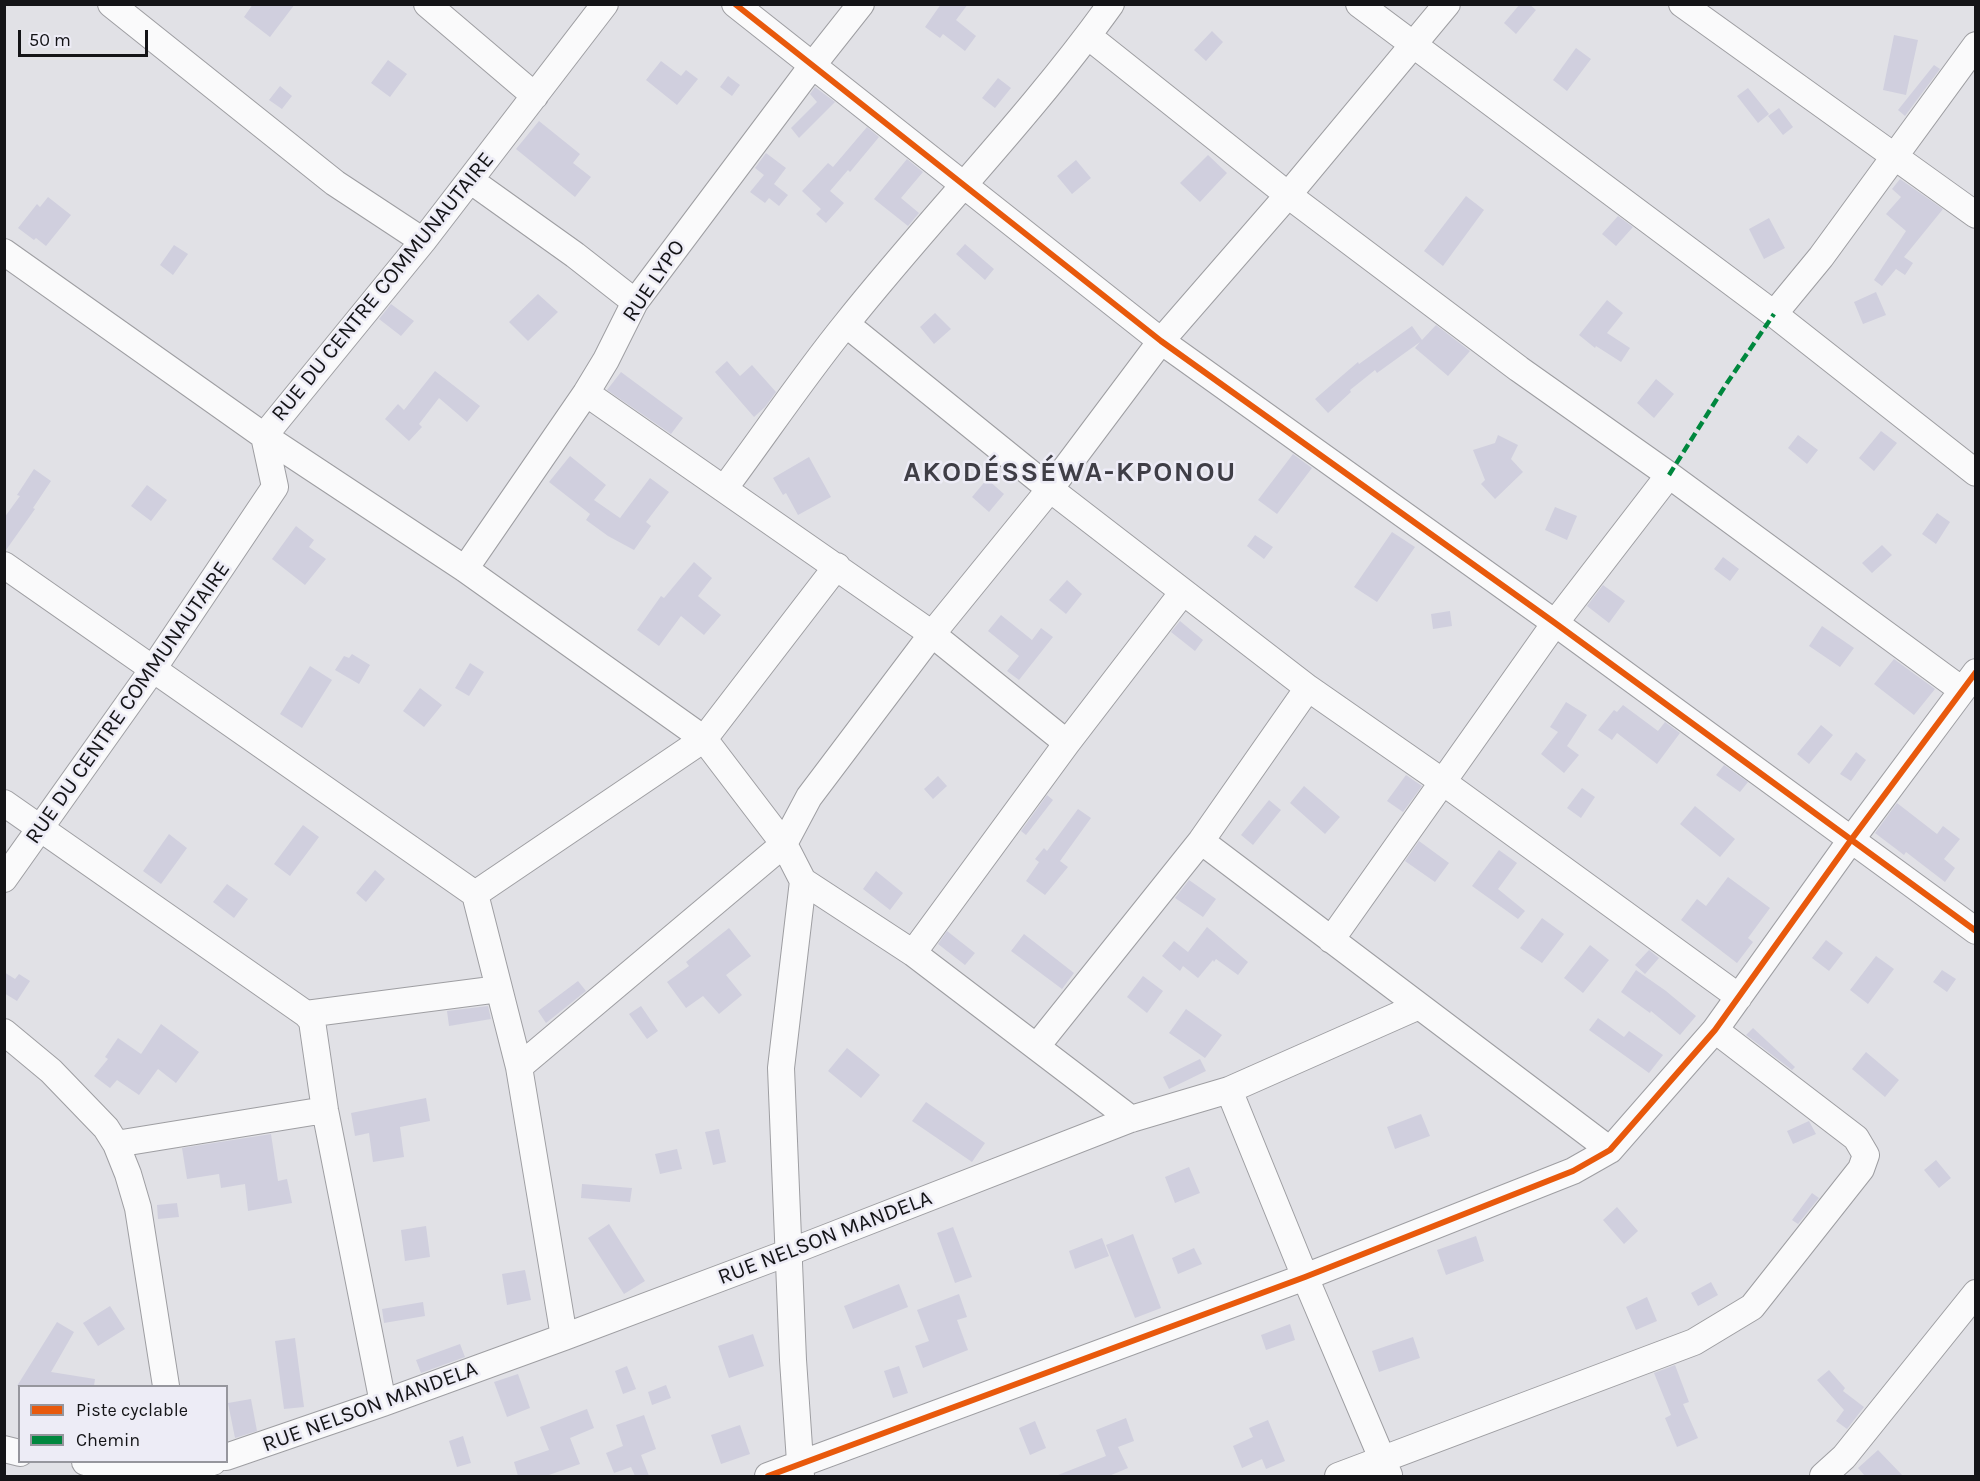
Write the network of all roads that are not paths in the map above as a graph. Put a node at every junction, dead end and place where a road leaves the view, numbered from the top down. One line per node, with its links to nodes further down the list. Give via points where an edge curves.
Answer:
1 (111, 4): 20 (street, via 335,183)
2 (427, 4): 14 (street)
3 (605, 4): 14 (street, RUE DU CENTRE COMMUNAUTAIRE)
4 (735, 4): 13 (street)
5 (861, 4): 13 (street, RUE LYPO)
6 (1111, 4): 10 (street)
7 (1359, 4): 12 (street)
8 (1448, 4): 12 (street)
9 (1682, 4): 15 (street)
10 (1088, 36): 17 (street); 18 (street)
11 (1976, 45): 15 (street)
12 (1412, 46): 18 (street); 23 (street)
13 (812, 66): 17 (street); 22 (street, RUE LYPO)
14 (535, 96): 16 (street, RUE DU CENTRE COMMUNAUTAIRE)
15 (1893, 157): 19 (street); 23 (street, via 1821,257)
16 (470, 180): 20 (street, RUE DU CENTRE COMMUNAUTAIRE); 22 (street)
17 (964, 185): 24 (street); 25 (street)
18 (1288, 195): 25 (street); 29 (street, via 1519,369)
19 (1976, 215)
20 (423, 241): 27 (street, RUE DU CENTRE COMMUNAUTAIRE)
21 (4, 252): 27 (street)
22 (635, 302): 26 (street, RUE LYPO)
23 (1774, 314): 28 (street)
24 (846, 324): 30 (street); 31 (street)
25 (1161, 340): 31 (street); 36 (street)
26 (586, 393): 30 (street); 34 (street, RUE LYPO)
27 (264, 436): 34 (street); 38 (street, RUE DU CENTRE COMMUNAUTAIRE, via 275,488)
28 (1976, 473)
29 (1668, 475): 36 (street); 39 (street)
30 (724, 489): 33 (street)
31 (1050, 489): 35 (street); 37 (street)
32 (4, 565): 38 (street)
33 (837, 566): 37 (street); 41 (street)
34 (465, 569): 41 (street)
35 (1183, 592): 40 (street); 42 (street)
36 (1555, 623): 43 (street); 46 (street)
37 (932, 634): 42 (street); 48 (street, via 809,797)
38 (153, 669): 45 (street, RUE DU CENTRE COMMUNAUTAIRE); 51 (street)
39 (1969, 681): 46 (street)
40 (1308, 688): 43 (street); 47 (street)
41 (704, 739): 48 (street); 51 (street)
42 (1067, 743): 54 (street)
43 (1443, 782): 53 (street); 56 (street)
44 (4, 803): 45 (street)
45 (41, 828): 49 (street, RUE DU CENTRE COMMUNAUTAIRE); 58 (street)
46 (1851, 840): 52 (street); 56 (street)
47 (1201, 841): 53 (street); 61 (street)
48 (784, 844): 50 (street); 62 (street)
49 (4, 879)
50 (803, 881): 54 (street); 68 (street, via 781,1068)
51 (475, 894): 55 (street)
52 (1976, 931)
53 (1331, 940): 57 (street)
54 (913, 954): 61 (street)
55 (499, 989): 58 (street); 62 (street)
56 (1739, 997): 59 (street)
57 (1419, 1006): 63 (street, RUE NELSON MANDELA); 67 (street)
58 (306, 1014): 64 (street, via 315,1030)
59 (1715, 1030): 67 (street); 77 (street, via 1856,1138 1866,1155 1861,1169 1752,1307 1694,1342)
60 (4, 1032): 66 (street, via 51,1071 106,1128)
61 (1038, 1046): 65 (street)
62 (519, 1067): 71 (street)
63 (1228, 1090): 65 (street, RUE NELSON MANDELA); 69 (street)
64 (325, 1110): 66 (street); 73 (street)
65 (1131, 1119): 68 (street, RUE NELSON MANDELA)
66 (116, 1144): 72 (street, via 138,1208)
67 (1610, 1150): 69 (street, via 1573,1171)
68 (787, 1253): 71 (street, RUE NELSON MANDELA); 79 (street)
69 (1305, 1277): 77 (street); 79 (street)
70 (1976, 1293): 82 (street, via 1844,1457)
71 (564, 1337): 73 (street, RUE NELSON MANDELA)
72 (166, 1385)
73 (383, 1403): 74 (street, RUE NELSON MANDELA)
74 (228, 1456)
75 (106, 1463): 78 (street)
76 (205, 1463): 78 (street)
77 (1386, 1468): 81 (street)
78 (179, 1470)
79 (801, 1471): 80 (street)
80 (768, 1476)
81 (1338, 1476)
82 (1823, 1476)

